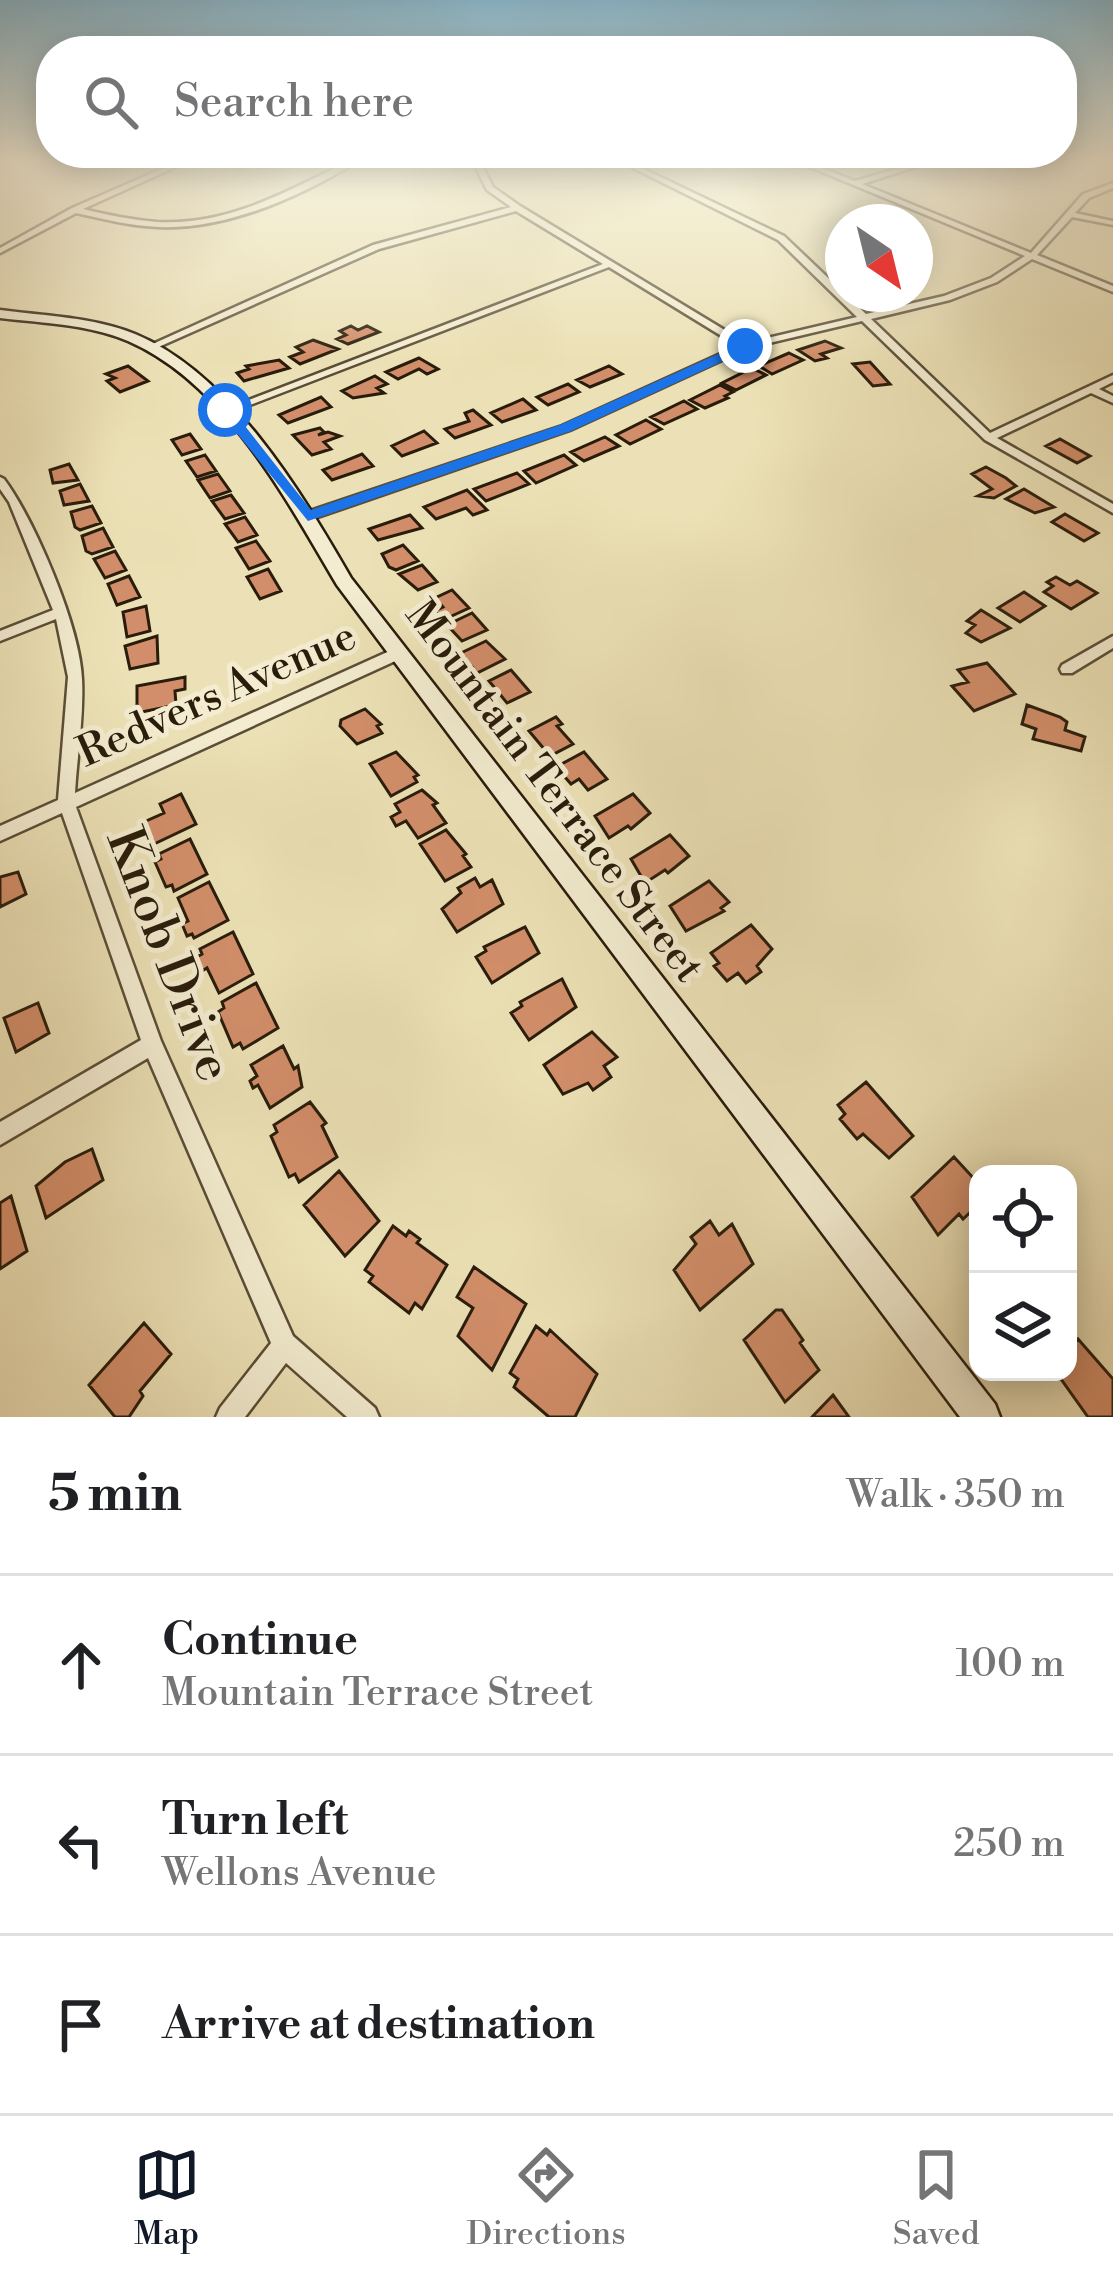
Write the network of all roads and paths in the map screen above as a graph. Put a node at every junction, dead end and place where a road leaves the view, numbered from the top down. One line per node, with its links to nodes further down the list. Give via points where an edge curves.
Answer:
1 (45, 226): 7 (street)
2 (451, 226): 14 (street, via 376,247)
3 (546, 226): 9 (street)
4 (757, 226): 12 (street, via 781,238)
5 (961, 226): 8 (street)
6 (1059, 226): 8 (street)
7 (0, 250)
8 (1034, 255): 10 (street); 12 (street, via 947,298)
9 (608, 265): 13 (street); 18 (street)
10 (1113, 289)
11 (0, 314): 14 (street, Mountain Terrace Street, via 114,332)
12 (863, 317): 13 (street); 19 (street)
13 (745, 346): 23 (street, via 566,428)
14 (151, 347): 18 (street, Mountain Terrace Street)
15 (1113, 378): 16 (street)
16 (1090, 388): 17 (street); 19 (street)
17 (1113, 400)
18 (225, 410): 23 (street, Mountain Terrace Street)
19 (989, 438): 22 (street)
20 (0, 481): 21 (street, Knob Drive)
21 (8, 504): 24 (street, Knob Drive)
22 (1113, 509)
23 (308, 516): 27 (street, Mountain Terrace Street)
24 (62, 612): 25 (street); 29 (street, Knob Drive, via 75,677)
25 (0, 636)
26 (1113, 641): 28 (street)
27 (399, 653): 29 (street, Redvers Avenue); 36 (street, Mountain Terrace Street)
28 (1067, 669)
29 (66, 802): 30 (street, Redvers Avenue); 31 (street, Knob Drive)
30 (0, 834)
31 (152, 1044): 32 (street); 33 (street, Knob Drive)
32 (0, 1135)
33 (284, 1345): 34 (street); 35 (street, Knob Drive)
34 (230, 1417)
35 (365, 1417)
36 (982, 1417)

